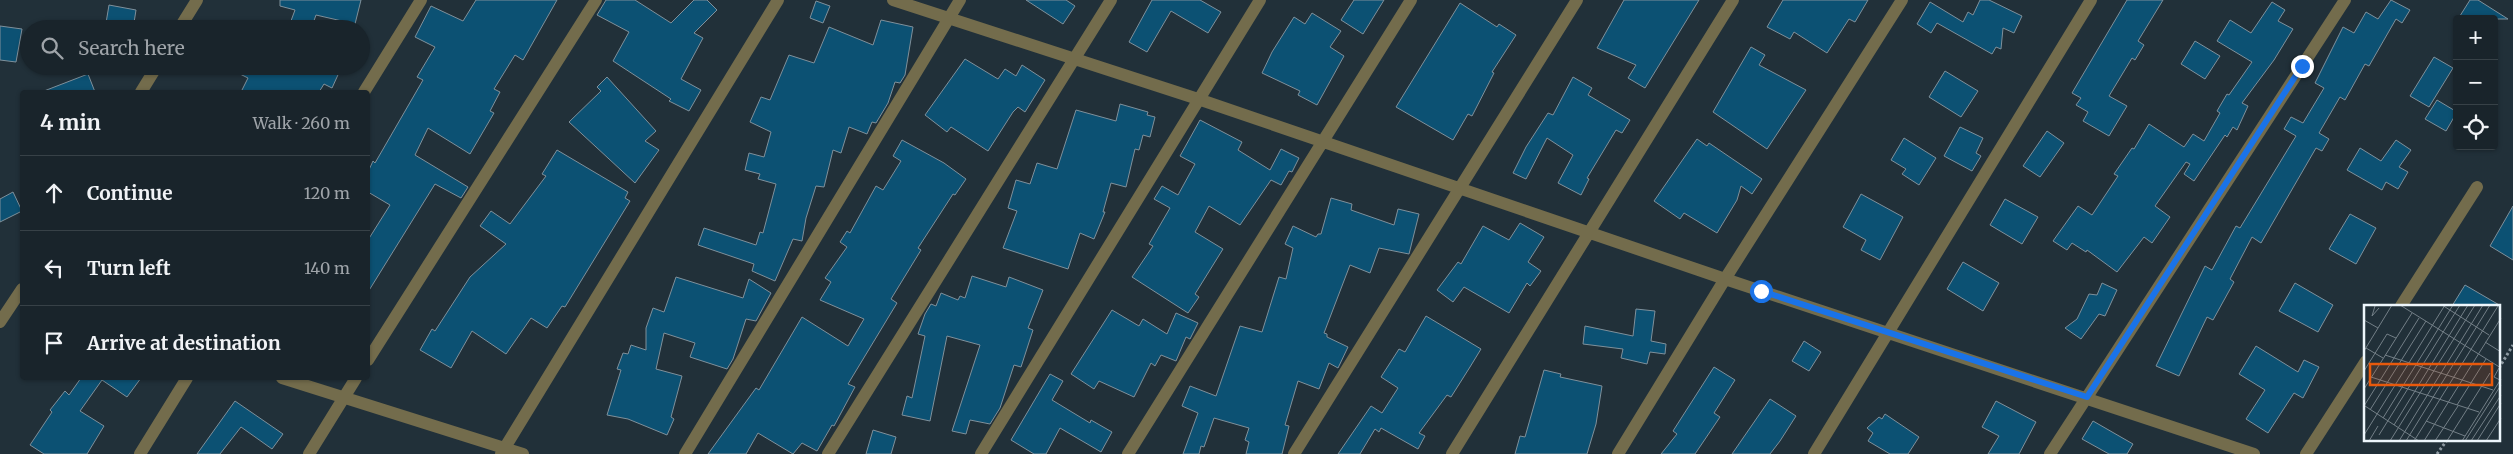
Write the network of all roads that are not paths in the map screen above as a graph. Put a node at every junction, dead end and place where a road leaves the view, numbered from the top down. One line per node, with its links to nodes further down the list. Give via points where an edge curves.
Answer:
1 (197, 0): 16 (street)
2 (421, 0): 20 (street)
3 (596, 0): 31 (street)
4 (778, 0): 38 (street)
5 (894, 0): 15 (street)
6 (960, 0): 15 (street)
7 (1111, 0): 17 (street)
8 (1260, 0): 21 (street)
9 (1412, 0): 22 (street)
10 (1577, 0): 24 (street)
11 (1733, 0): 25 (street)
12 (1902, 0): 26 (street)
13 (2091, 0): 30 (street)
14 (2345, 0): 36 (street)
15 (949, 17): 17 (street); 42 (street)
16 (185, 20)
17 (1075, 59): 21 (street); 43 (street)
18 (151, 75): 19 (street)
19 (142, 90)
20 (365, 90)
21 (1198, 99): 22 (street); 44 (street)
22 (1322, 143): 24 (street); 45 (street)
23 (2477, 187): 28 (street)
24 (1460, 188): 25 (street); 46 (street)
25 (1588, 232): 26 (street); 47 (street)
26 (1725, 279): 30 (street); 48 (street)
27 (20, 292): 29 (street)
28 (2402, 305)
29 (0, 322)
30 (1887, 332): 36 (street); 49 (street)
31 (370, 357)
32 (2364, 365): 52 (street)
33 (187, 380): 39 (street)
34 (288, 380): 37 (street)
35 (355, 380): 37 (street)
36 (2087, 397): 50 (street); 51 (street)
37 (344, 398): 38 (street); 40 (street)
38 (502, 451): 41 (street)
39 (140, 454)
40 (309, 454)
41 (523, 454)
42 (685, 454)
43 (828, 454)
44 (981, 454)
45 (1128, 454)
46 (1294, 454)
47 (1452, 454)
48 (1618, 454)
49 (1814, 454)
50 (2050, 454)
51 (2254, 454)
52 (2306, 454)

